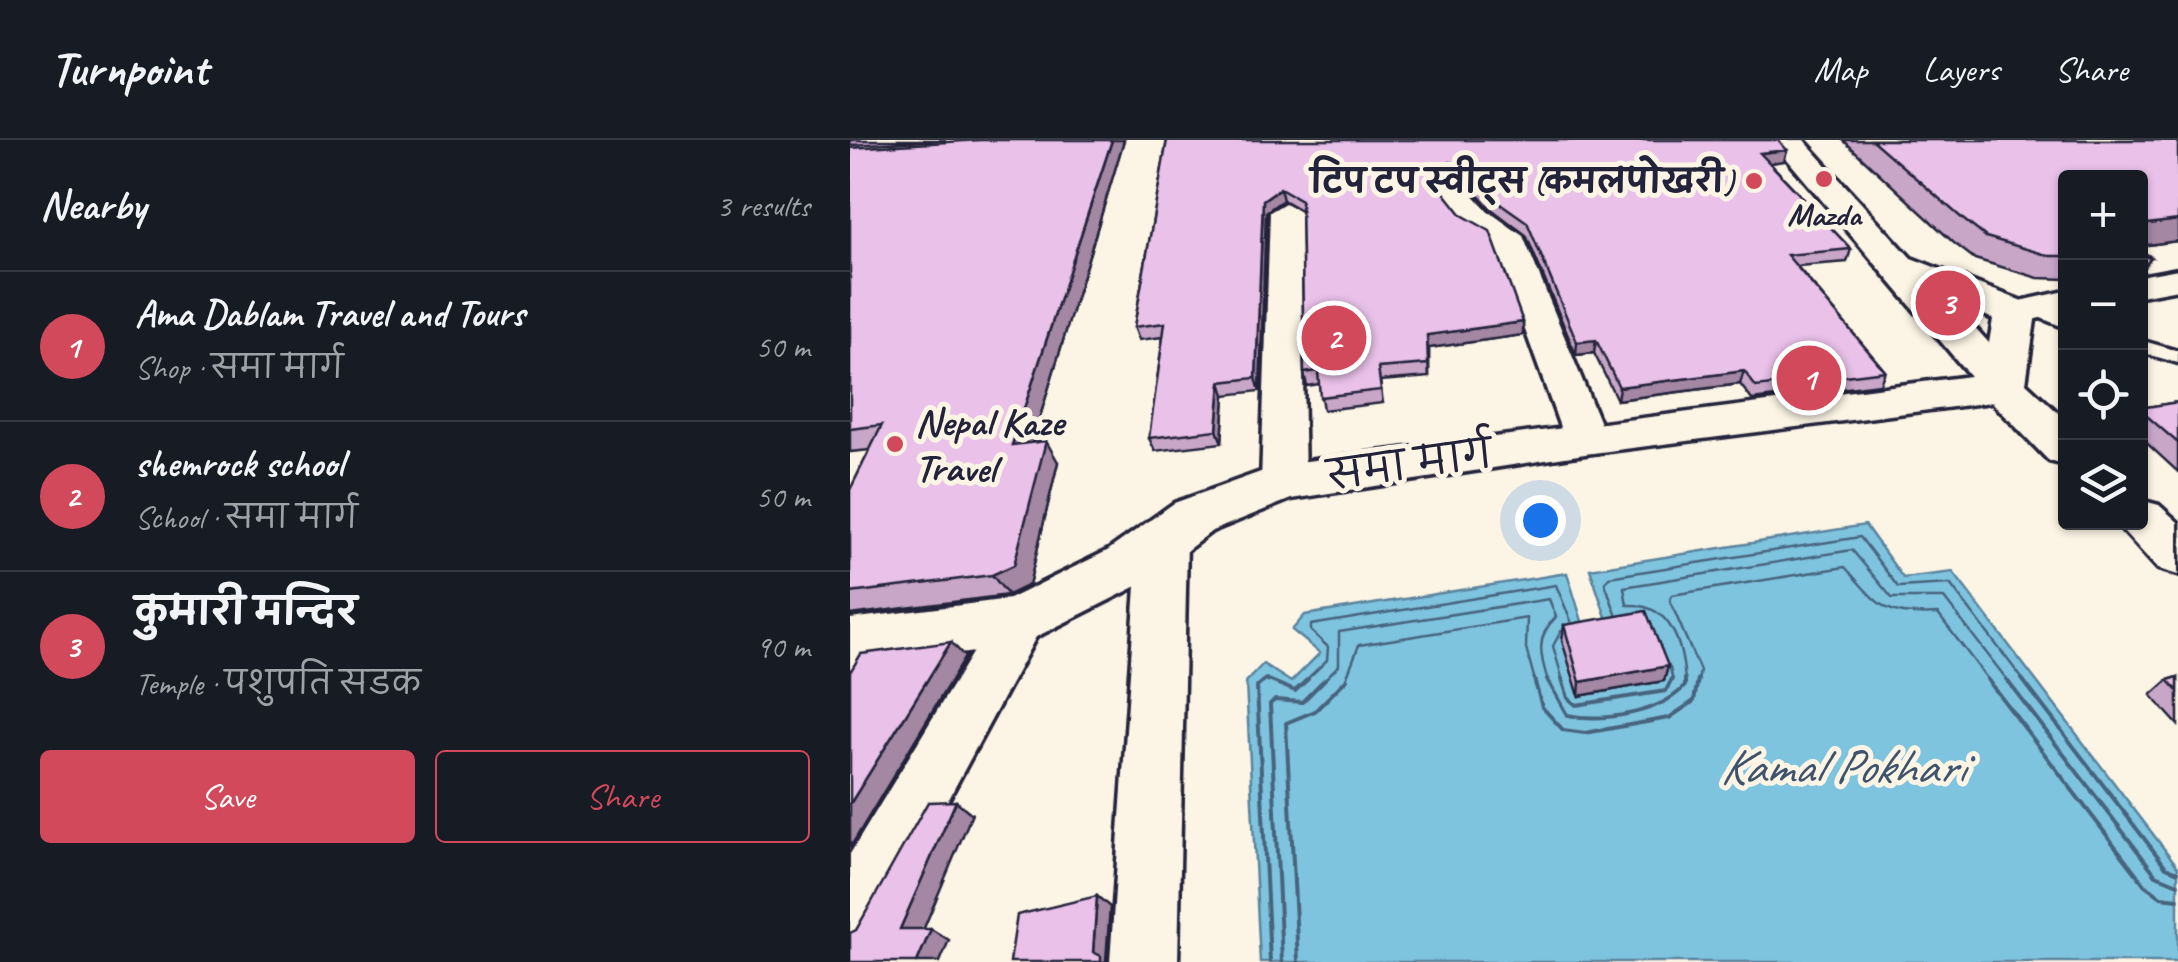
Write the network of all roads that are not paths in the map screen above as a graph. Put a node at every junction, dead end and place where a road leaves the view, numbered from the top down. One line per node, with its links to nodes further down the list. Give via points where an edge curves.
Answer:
1 (1788, 140): 4 (main road)
2 (1450, 186): 11 (street, via 1477,218 1508,236)
3 (1286, 212): 13 (street)
4 (1902, 266): 7 (main road); 10 (main road)
5 (2178, 279): 6 (street)
6 (2148, 285)
7 (2045, 311): 10 (main road)
8 (2148, 348): 9 (lane)
9 (2178, 356)
10 (2004, 386): 11 (main road, समा मार्ग); 12 (main road)
11 (1586, 438): 13 (main road, समा मार्ग)
12 (2058, 441)
13 (1284, 482): 15 (main road, समा मार्ग, via 1193,516)
14 (2148, 526): 16 (main road)
15 (1163, 543): 17 (main road, समा मार्ग); 20 (street)
16 (2178, 554)
17 (1018, 622): 18 (main road, समा मार्ग); 19 (street)
18 (850, 644)
19 (850, 916)
20 (1144, 962)

